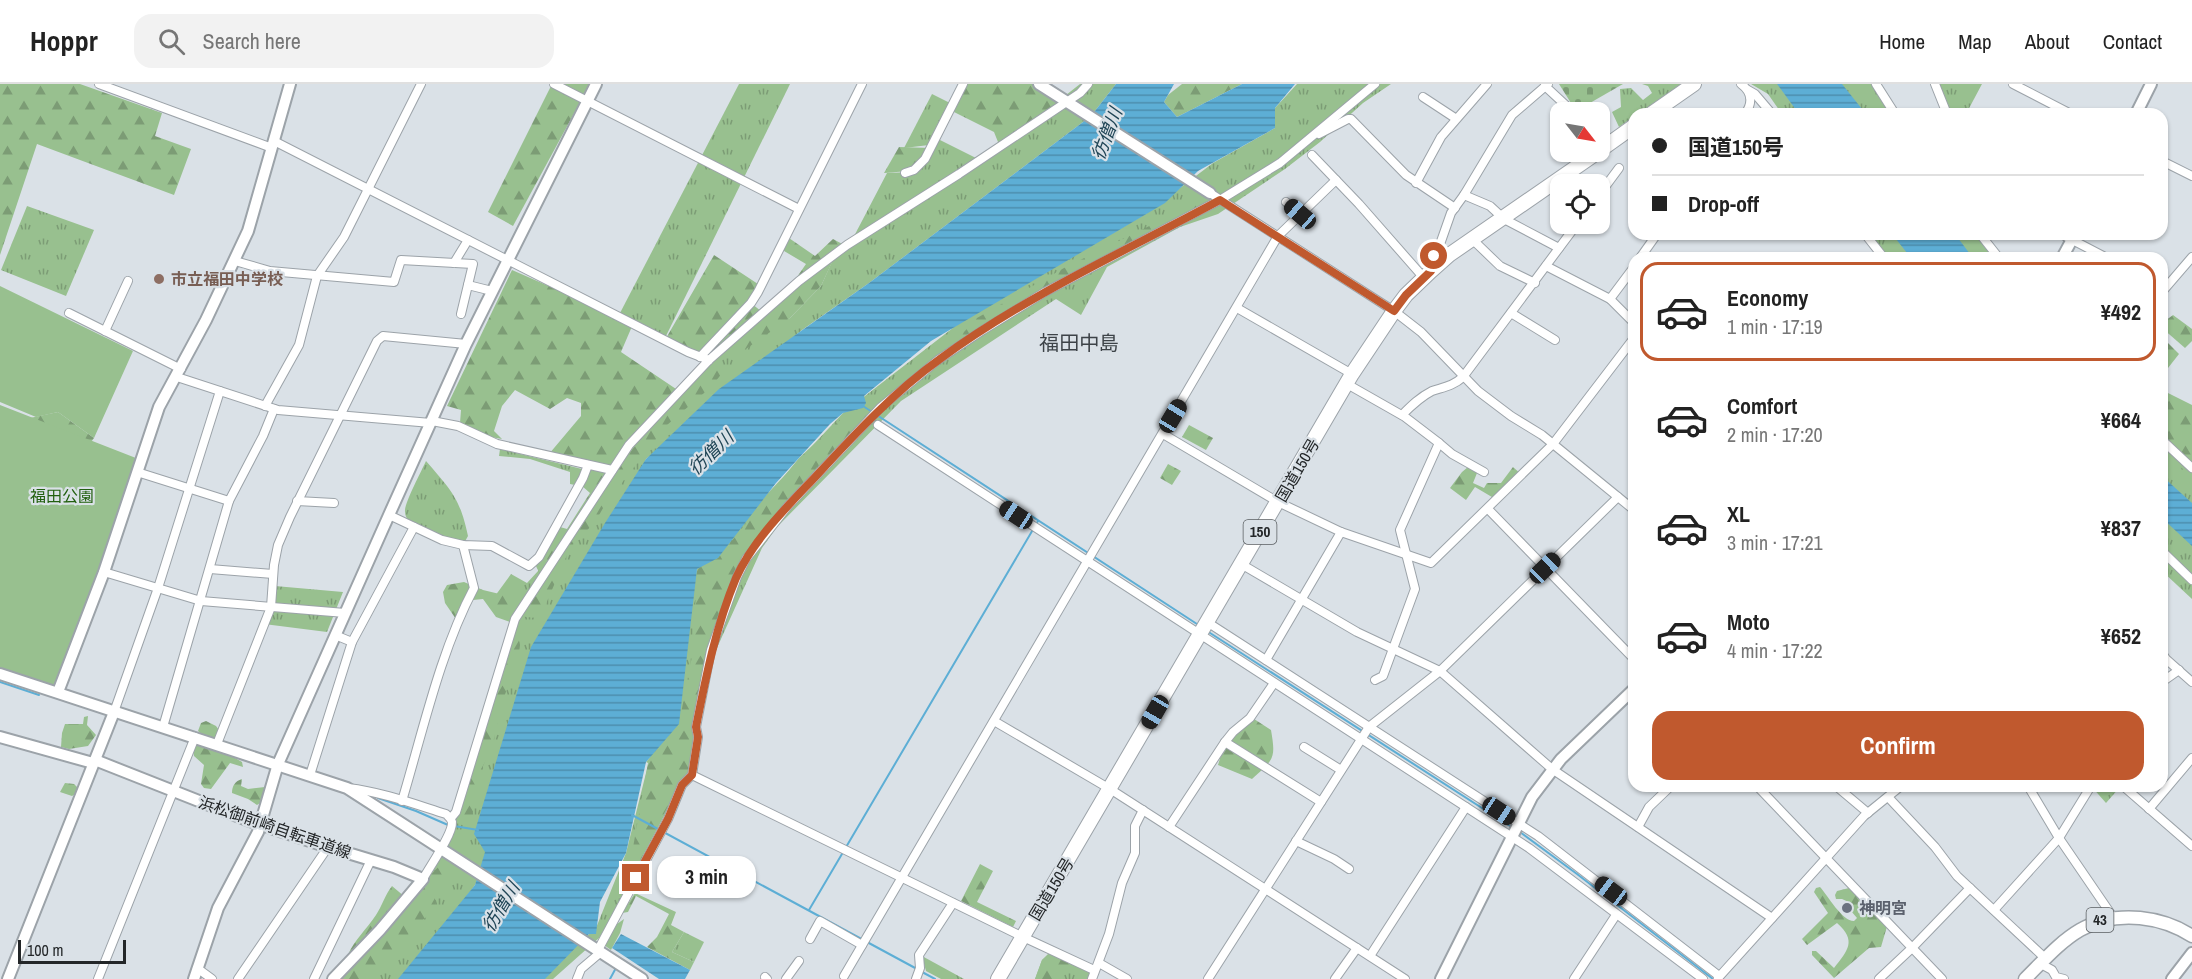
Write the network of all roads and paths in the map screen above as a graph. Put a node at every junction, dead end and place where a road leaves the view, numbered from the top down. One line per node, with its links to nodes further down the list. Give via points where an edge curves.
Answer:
1 (99, 84): 34 (street)
2 (290, 84): 34 (street)
3 (421, 84): 45 (street)
4 (554, 84): 21 (street)
5 (596, 84): 21 (street)
6 (862, 84): 51 (street)
7 (963, 84): 40 (street, via 925,159 914,170)
8 (1039, 84): 22 (street)
9 (1088, 84): 22 (street)
10 (1375, 84): 36 (street)
11 (1487, 84): 31 (street)
12 (1694, 84): 24 (highway)
13 (1741, 84): 19 (street)
14 (1876, 84): 27 (street)
15 (1935, 84): 28 (street)
16 (2013, 84): 29 (street)
17 (2151, 84): 30 (street)
18 (1547, 85): 23 (street); 47 (street, via 1512,115)
19 (1748, 90): 25 (street, via 1751,100); 26 (street)
20 (1423, 97): 31 (street)
21 (587, 101): 51 (street); 66 (street)
22 (1068, 102): 46 (street); 89 (street, via 846,246)
23 (1563, 102)
24 (1660, 108)
25 (1748, 108)
26 (1767, 108)
27 (1891, 108)
28 (1945, 108)
29 (2059, 108)
30 (2139, 108)
31 (1455, 118): 44 (street)
32 (1628, 130): 33 (highway, 国道150号 / 150)
33 (1610, 141)
34 (273, 145): 45 (street); 67 (street, via 248,231)
35 (1312, 154): 42 (street)
36 (1289, 157): 44 (street, via 1325,130 1352,119); 48 (street)
37 (1580, 162): 53 (highway, 国道150号 / 150)
38 (2168, 164): 41 (street)
39 (1619, 168): 43 (street)
40 (905, 172)
41 (2192, 176)
42 (1336, 180): 52 (street); 70 (street)
43 (1610, 180)
44 (1416, 183): 50 (street)
45 (369, 189): 56 (street); 72 (street, via 344,237)
46 (1210, 193): 48 (street)
47 (1464, 195): 50 (street); 53 (street, via 1490,206)
48 (1220, 200): 55 (street); 168 (street, via 1045,292 938,360 882,407 787,507 746,559 721,619 696,727)
49 (1286, 202): 52 (street)
50 (1455, 208): 70 (street)
51 (799, 209): 89 (street, via 751,303)
52 (1300, 214): 55 (street)
53 (1504, 219): 57 (highway, 国道150号 / 150); 61 (street)
54 (1570, 234): 61 (street)
55 (1278, 236): 79 (street); 80 (street)
56 (468, 240): 66 (street); 68 (street)
57 (1473, 240): 70 (highway, 国道150号 / 150); 74 (street, via 1491,260)
58 (1870, 240): 62 (street)
59 (1985, 240): 63 (street)
60 (2078, 240): 64 (street)
61 (1559, 248): 69 (street)
62 (1879, 252)
63 (1994, 252)
64 (2097, 252)
65 (2192, 257): 75 (street)
66 (507, 260): 77 (street); 89 (street)
67 (235, 261): 72 (street, via 270,271); 90 (street)
68 (454, 263): 72 (street, via 401,260 394,282); 76 (street, via 473,264)
69 (1546, 266): 74 (street); 78 (street)
70 (1428, 275): 80 (highway, 国道150号 / 150)
71 (1628, 275): 78 (street)
72 (317, 276): 94 (street, via 299,345)
73 (128, 281): 85 (street)
74 (1535, 283): 82 (street)
75 (2168, 283)
76 (468, 285): 77 (street); 83 (street)
77 (492, 291): 87 (street)
78 (1610, 299): 84 (street)
79 (1237, 308): 92 (street); 100 (street)
80 (1394, 311): 91 (street, via 1421,332); 92 (highway, 国道150号 / 150)
81 (69, 313): 85 (street)
82 (1512, 313): 86 (street); 91 (street)
83 (461, 314)
84 (1628, 317)
85 (105, 331): 90 (street)
86 (1555, 340)
87 (466, 344): 96 (street, via 384,336 377,341); 98 (street)
88 (1628, 346): 102 (street)
89 (705, 358): 106 (street)
90 (179, 373): 93 (street); 107 (street, via 159,407)
91 (1463, 377): 97 (street, via 1455,384 1432,391); 102 (street)
92 (1349, 379): 97 (street); 113 (highway, 国道150号 / 150)
93 (220, 391): 94 (street); 109 (street)
94 (265, 406): 95 (street)
95 (274, 409): 96 (street); 111 (street)
96 (341, 416): 98 (street); 112 (street)
97 (1402, 416): 101 (street)
98 (431, 422): 104 (street, via 458,426 496,444); 117 (street)
99 (878, 425): 123 (street)
100 (1163, 434): 113 (street); 123 (street)
101 (1439, 443): 108 (street); 121 (street, via 1400,530)
102 (1553, 444): 110 (street); 116 (street)
103 (2168, 446): 105 (street)
104 (588, 465): 106 (street); 120 (street, via 534,563 529,566 492,546)
105 (2192, 468)
106 (612, 470): 188 (street, via 514,619)
107 (137, 472): 109 (street); 127 (street)
108 (1484, 472)
109 (189, 488): 111 (street); 130 (street)
110 (1618, 498): 115 (street); 125 (street)
111 (229, 501): 126 (street)
112 (297, 501): 114 (street); 128 (street, via 278,545)
113 (1278, 502): 119 (street); 124 (highway, 国道150号 / 150)
114 (334, 503)
115 (1628, 506)
116 (1488, 509): 121 (street, via 1431,563); 125 (street)
117 (389, 515): 118 (street); 134 (street)
118 (414, 527): 120 (street, via 442,540); 138 (street)
119 (1341, 532): 121 (street); 131 (street)
120 (463, 544): 182 (street, via 474,588 450,641)
121 (1405, 554): 139 (street, via 1414,595)
122 (2168, 557): 129 (street)
123 (1089, 560): 137 (street); 153 (street)
124 (1241, 564): 131 (street); 135 (highway, 国道150号 / 150)
125 (1545, 568): 140 (street); 143 (street)
126 (210, 569): 128 (street); 132 (street)
127 (104, 572): 130 (street); 150 (street)
128 (273, 574): 133 (street)
129 (2192, 580)
130 (158, 588): 132 (street); 152 (street)
131 (1301, 600): 139 (street); 141 (street)
132 (201, 601): 133 (street); 154 (street)
133 (271, 607): 134 (street); 160 (street)
134 (345, 613): 136 (street)
135 (1207, 622): 137 (highway, 国道150号 / 150); 141 (street)
136 (335, 635): 138 (street); 164 (street)
137 (1200, 635): 149 (street); 171 (highway, 国道150号 / 150)
138 (352, 642): 167 (street)
139 (1394, 649): 143 (street); 147 (street, via 1383,676)
140 (1628, 653)
141 (1266, 660): 155 (street)
142 (2168, 662): 144 (street)
143 (1440, 670): 155 (street); 165 (street)
144 (2179, 670): 146 (street); 148 (street)
145 (0, 674): 150 (street)
146 (2168, 678)
147 (1376, 680)
148 (2192, 682)
149 (1274, 683): 158 (street); 159 (street, via 1250,718)
150 (58, 692): 152 (street)
151 (1628, 695): 165 (street)
152 (114, 712): 154 (street); 163 (street)
153 (994, 721): 171 (street); 202 (street)
154 (162, 727): 157 (street)
155 (1369, 727): 158 (street); 189 (street)
156 (0, 737): 163 (street, 浜松御前崎自転車道線)
157 (195, 737): 160 (street); 172 (street)
158 (1361, 739): 166 (street); 184 (street)
159 (1225, 742): 183 (street); 191 (street)
160 (218, 744): 164 (street)
161 (1304, 747): 166 (street)
162 (2192, 758): 169 (street)
163 (94, 761): 172 (street, 浜松御前崎自転車道線); 227 (street)
164 (278, 764): 167 (street); 190 (street)
165 (1552, 769): 189 (street); 192 (street)
166 (1341, 770): 183 (street)
167 (310, 775): 170 (street)
168 (692, 775): 202 (street); 217 (street, via 682,785 668,819)
169 (2168, 786)
170 (347, 788): 182 (street); 198 (street)
171 (1110, 789): 186 (street); 212 (highway, 国道150号 / 150)
172 (173, 790): 190 (street, 浜松御前崎自転車道線); 228 (street)
173 (1665, 792): 192 (street, via 1649,807)
174 (1763, 792): 199 (street)
175 (1843, 792): 187 (street)
176 (1894, 792): 181 (street)
177 (2032, 792): 194 (street)
178 (2087, 792): 194 (street)
179 (2130, 792): 185 (street)
180 (2163, 792): 185 (street)
181 (1888, 797): 187 (street); 204 (street)
182 (402, 801): 188 (street)
183 (1321, 802): 195 (street)
184 (1466, 807): 193 (street); 219 (street)
185 (2149, 808): 196 (street)
186 (1143, 810): 191 (street); 222 (street, via 1135,826 1135,854)
187 (1868, 813): 199 (street)
188 (451, 818): 198 (street)
189 (1518, 823): 193 (street); 226 (street)
190 (260, 824): 197 (street, 浜松御前崎自転車道線); 224 (street, via 218,908)
191 (1170, 827): 205 (street)
192 (1638, 827): 210 (street)
193 (1511, 836): 208 (street); 242 (street)
194 (2059, 838): 207 (street); 209 (street)
195 (1296, 841): 201 (street); 205 (street)
196 (2192, 846)
197 (328, 848): 200 (street, 浜松御前崎自転車道線); 230 (street)
198 (443, 850): 203 (street); 217 (street)
199 (1825, 858): 210 (street); 216 (street)
200 (371, 860): 203 (street, 浜松御前崎自転車道線); 231 (street)
201 (1349, 869)
202 (902, 878): 206 (street); 214 (street)
203 (423, 879): 232 (street)
204 (1970, 888): 207 (street); 216 (street)
205 (1265, 889): 215 (street); 239 (street)
206 (953, 903): 212 (street); 223 (street, via 919,955)
207 (1994, 910): 221 (street)
208 (1616, 915): 243 (street); 244 (street)
209 (2113, 917): 211 (main road, 43, via 2151,919); 221 (main road, 43, via 2074,933)
210 (1773, 918): 226 (street)
211 (2192, 936)
212 (1023, 937): 222 (street); 236 (highway, 国道150号 / 150)
213 (810, 939): 214 (street, via 820,921)
214 (864, 942): 225 (street)
215 (1357, 948): 219 (street); 240 (street)
216 (1912, 948): 245 (street); 246 (street)
217 (597, 950): 233 (street); 234 (street)
218 (2192, 953): 249 (street)
219 (1370, 956): 241 (street)
220 (799, 961): 235 (street)
221 (2043, 961): 247 (main road, 43); 248 (street, via 2056,977)
222 (1096, 966): 237 (street); 238 (street)
223 (918, 973)
224 (196, 974): 229 (street)
225 (844, 976)
226 (1718, 978)
227 (8, 979)
228 (98, 979)
229 (213, 979)
230 (238, 979)
231 (314, 979)
232 (333, 979)
233 (576, 979)
234 (642, 979)
235 (786, 979)
236 (998, 979)
237 (1092, 979)
238 (1127, 979)
239 (1208, 979)
240 (1335, 979)
241 (1405, 979)
242 (1441, 979)
243 (1574, 979)
244 (1703, 979)
245 (1879, 979)
246 (1942, 979)
247 (2025, 979)
248 (2064, 979)
249 (2172, 979)

